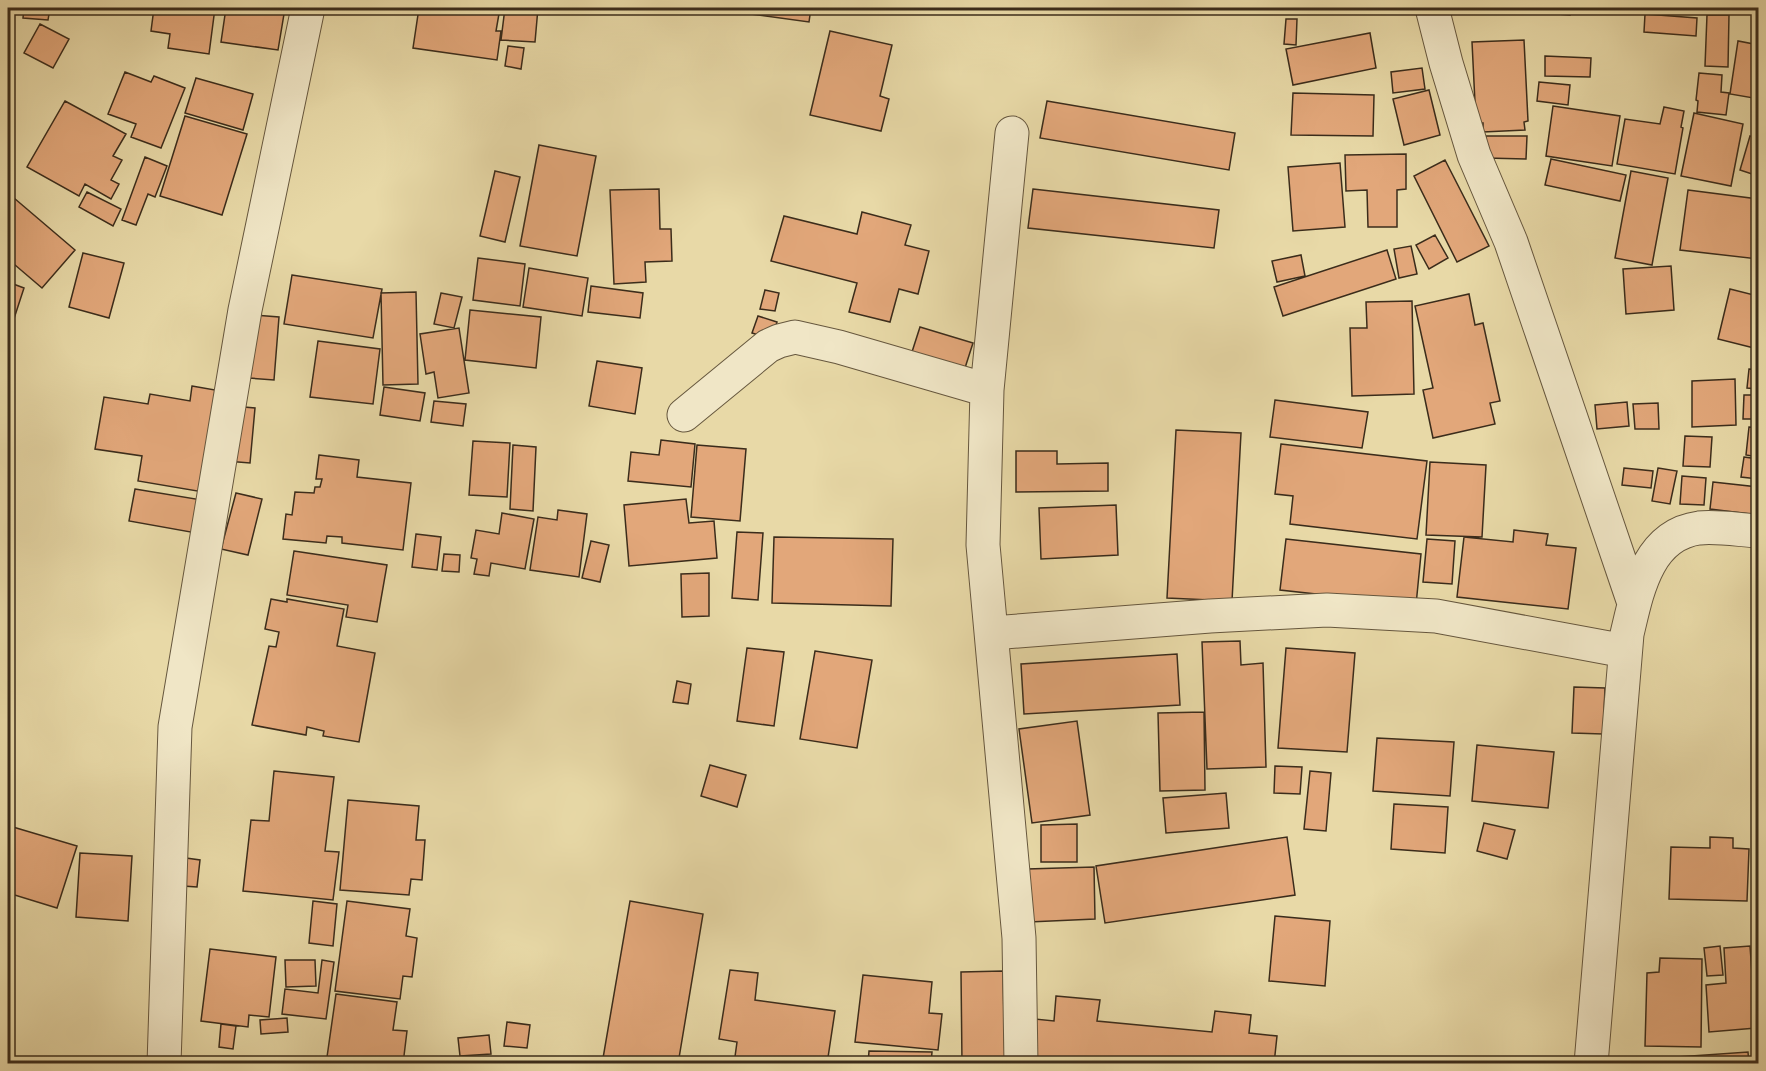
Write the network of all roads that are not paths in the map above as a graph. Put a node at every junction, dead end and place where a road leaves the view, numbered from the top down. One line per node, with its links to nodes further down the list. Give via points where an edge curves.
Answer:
1 (308, 8): 10 (street, via 245,310 175,727)
2 (1432, 8): 7 (street, via 1474,155 1510,242)
3 (1012, 133): 4 (street)
4 (987, 390): 5 (street, via 795,337 768,346); 8 (street, via 983,545)
5 (684, 416)
6 (1758, 531): 7 (street, via 1700,528 1662,543 1648,565)
7 (1634, 603): 9 (street)
8 (992, 633): 9 (street, via 1326,610 1436,616); 11 (street, via 1020,938)
9 (1625, 651): 12 (street)
10 (164, 1064)
11 (1021, 1064)
12 (1592, 1064)

